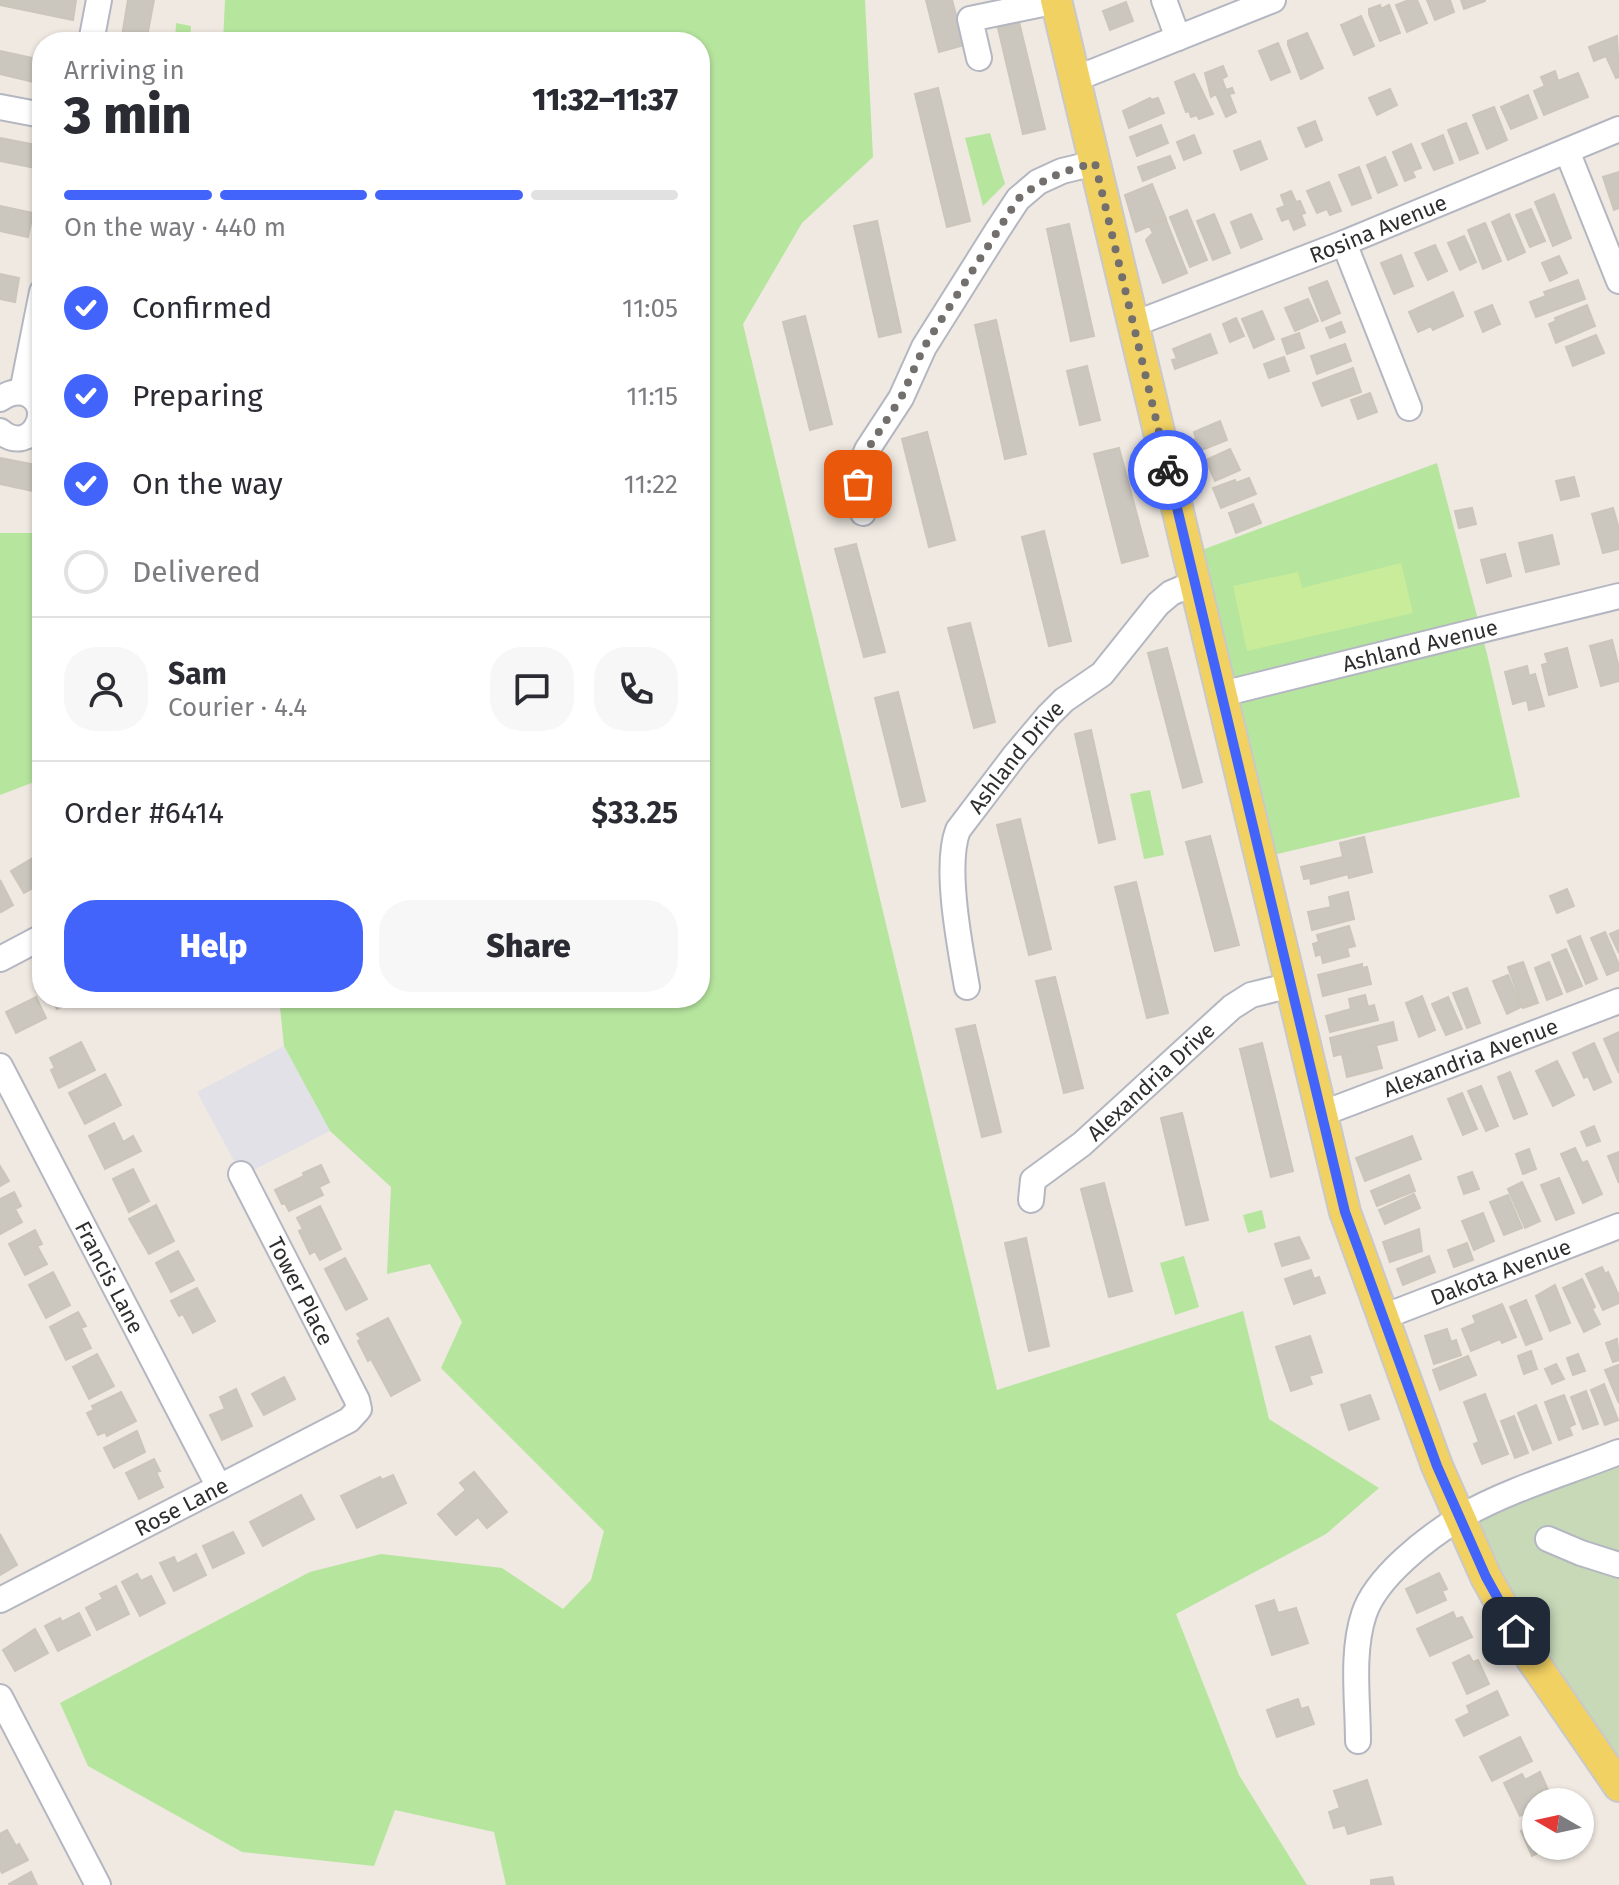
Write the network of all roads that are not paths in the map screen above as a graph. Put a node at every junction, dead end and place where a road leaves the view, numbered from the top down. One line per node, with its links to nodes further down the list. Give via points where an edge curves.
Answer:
1 (99, 0): 6 (street)
2 (1164, 0): 7 (street)
3 (1273, 0): 7 (street)
4 (1056, 1): 5 (street); 9 (main road)
5 (968, 9): 8 (street)
6 (93, 32)
7 (1178, 38): 9 (street)
8 (979, 58)
9 (1075, 79): 14 (main road)
10 (0, 107): 11 (street)
11 (32, 113)
12 (1619, 129): 13 (street, Rosina Avenue)
13 (1567, 151): 15 (street, Rosina Avenue); 16 (street)
14 (1095, 163): 17 (main road); 24 (street, via 1038,182 1018,199 924,347 901,398 867,450 857,474)
15 (1344, 243): 17 (street, Rosina Avenue); 21 (street)
16 (1619, 281)
17 (1134, 324): 25 (main road)
18 (32, 326): 19 (street)
19 (11, 396): 20 (street)
20 (32, 400)
21 (1409, 408)
22 (0, 431): 23 (street, via 16,439)
23 (32, 433)
24 (863, 513)
25 (1195, 583): 27 (main road); 31 (street, Ashland Drive, via 1158,604 1102,674 1048,716 958,830 952,869)
26 (1619, 596): 27 (street, Ashland Avenue)
27 (1222, 694): 30 (main road)
28 (32, 942): 29 (street)
29 (0, 959)
30 (1291, 985): 34 (main road); 36 (street, Alexandria Drive, via 1251,995 1232,1007 1082,1144 1033,1180)
31 (967, 987)
32 (1619, 1001): 34 (street, Alexandria Avenue)
33 (0, 1066): 41 (street, Francis Lane)
34 (1321, 1114): 38 (main road, via 1345,1212)
35 (241, 1174): 39 (street, Tower Place)
36 (1031, 1200)
37 (1619, 1226): 38 (street, Dakota Avenue)
38 (1383, 1317): 42 (main road)
39 (359, 1409): 41 (street, Rose Lane, via 349,1420)
40 (1619, 1452): 42 (street)
41 (219, 1487): 45 (street, Rose Lane)
42 (1461, 1517): 47 (street, via 1402,1561 1374,1591 1363,1615 1358,1651); 48 (main road, via 1486,1577 1531,1658)
43 (1548, 1539): 44 (street)
44 (1619, 1565)
45 (0, 1600)
46 (0, 1697): 49 (street)
47 (1358, 1741)
48 (1619, 1786)
49 (98, 1885)

